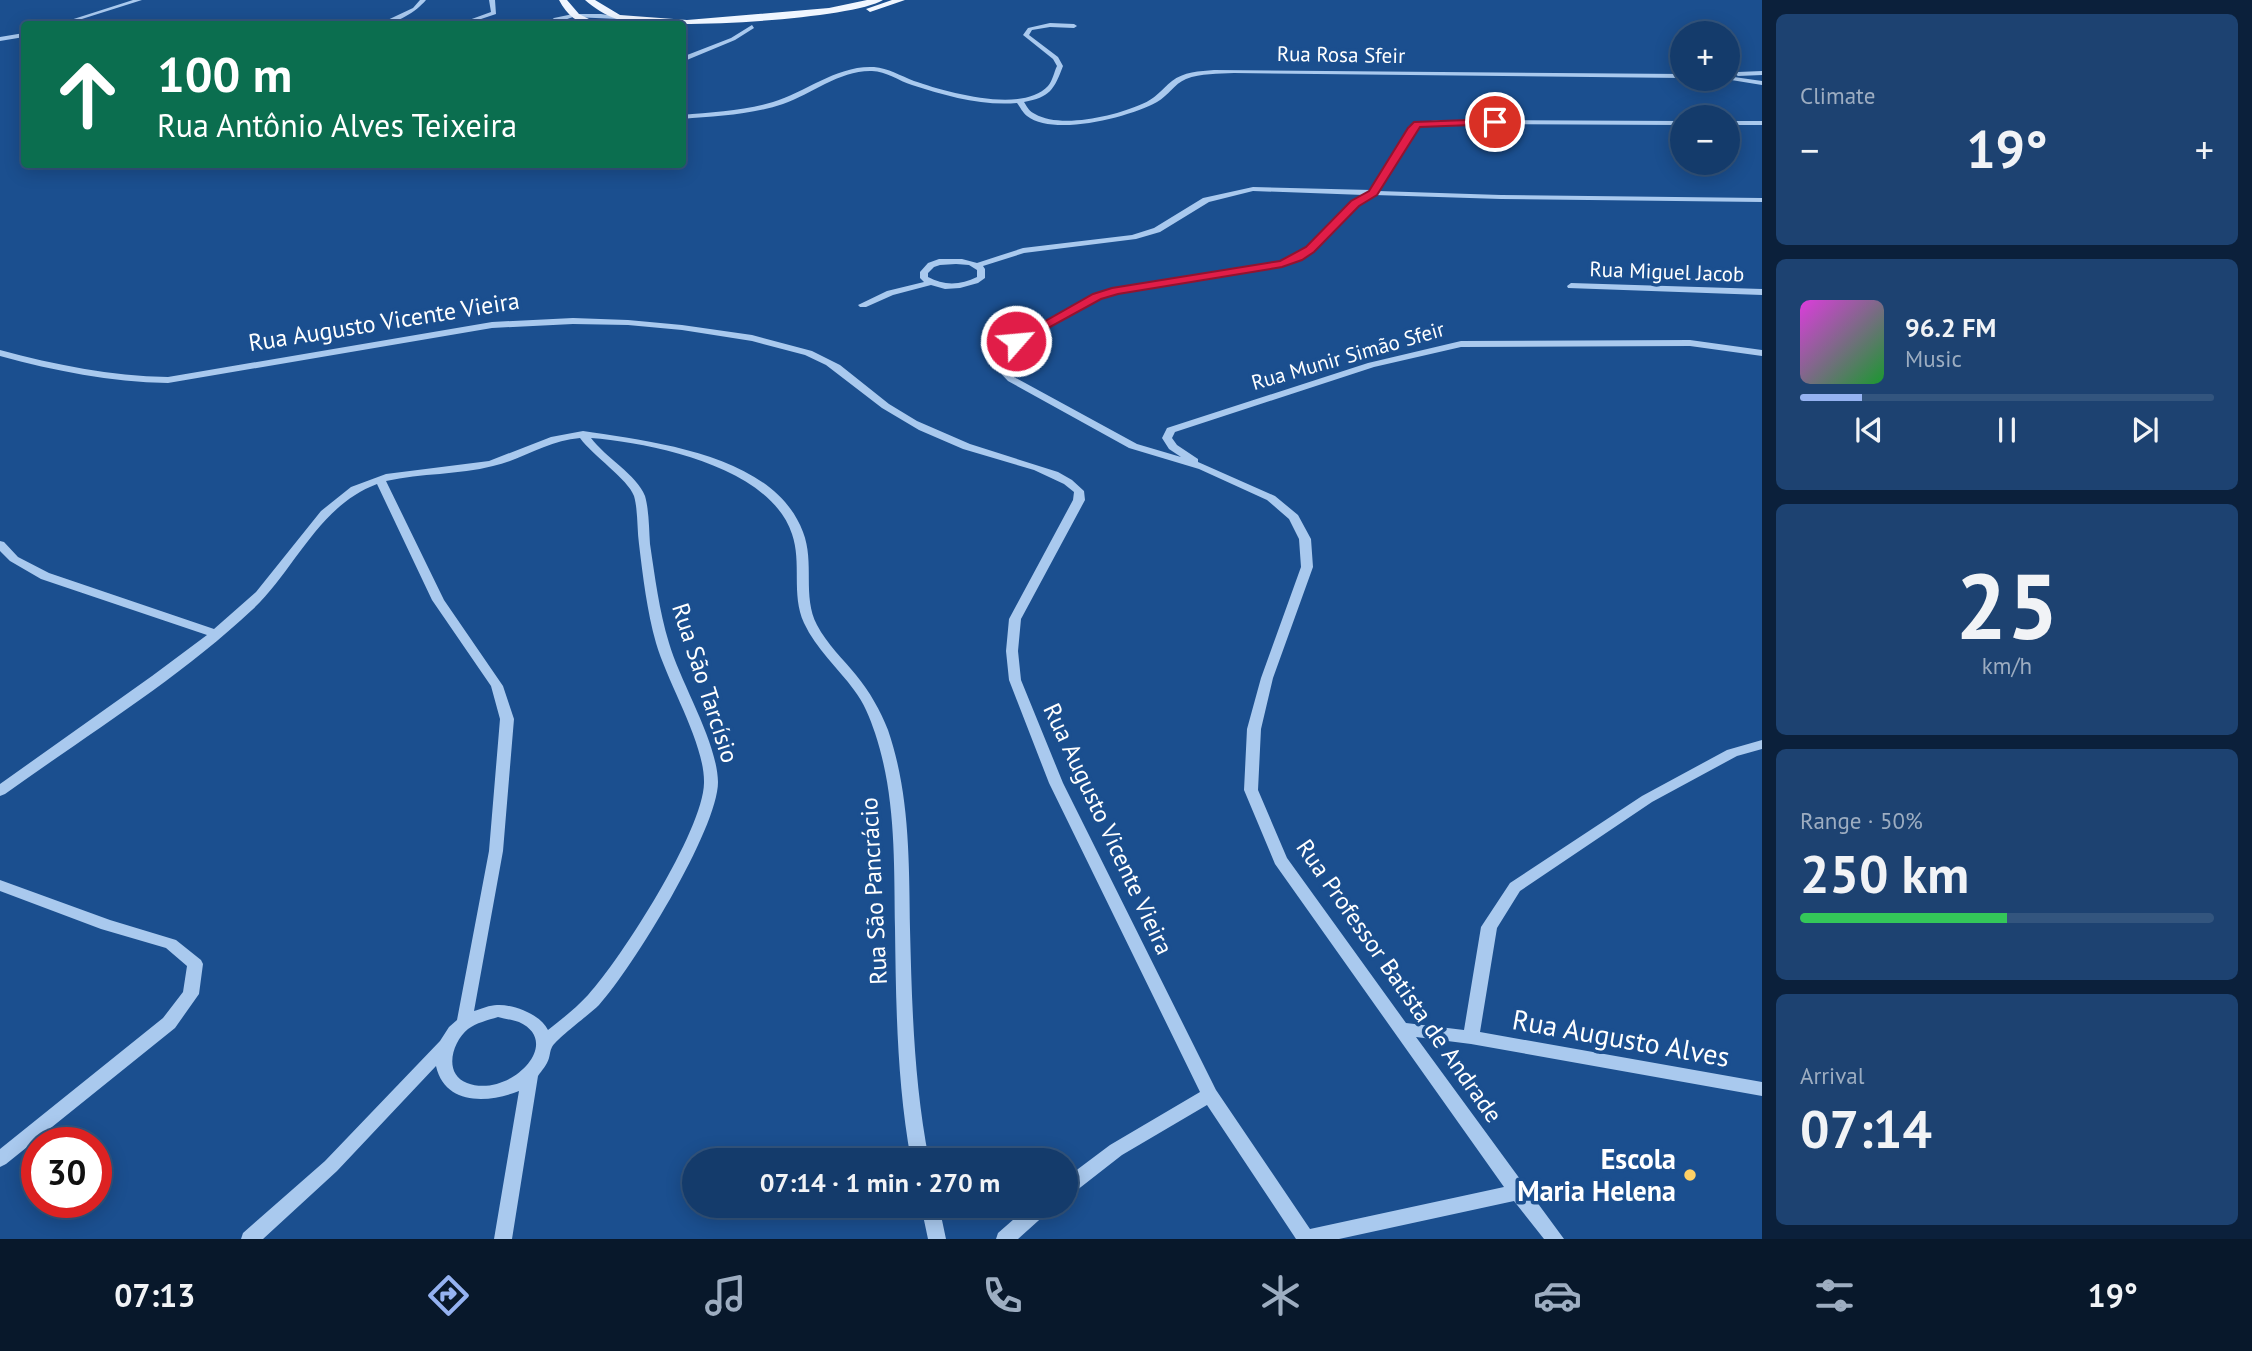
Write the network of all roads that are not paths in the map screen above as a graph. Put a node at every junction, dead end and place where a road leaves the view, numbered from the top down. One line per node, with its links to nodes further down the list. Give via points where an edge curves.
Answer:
1 (139, 0): 10 (street)
2 (423, 0): 11 (street, via 415,9)
3 (492, 0): 12 (street, via 494,13)
4 (563, 0): 8 (main road)
5 (589, 0): 9 (main road)
6 (879, 0): 16 (main road, via 829,11)
7 (901, 0): 18 (main road, via 864,11)
8 (574, 16): 9 (street); 13 (street); 14 (main road)
9 (618, 17): 15 (main road)
10 (71, 21)
11 (389, 21)
12 (470, 21)
13 (554, 21)
14 (587, 21)
15 (647, 21)
16 (686, 22)
17 (1074, 26): 28 (street, via 1030,29 1026,35 1048,50 1060,66 1053,86 1042,96)
18 (752, 27): 19 (main road); 22 (street)
19 (686, 32)
20 (21, 36): 21 (street)
21 (0, 40)
22 (686, 58)
23 (1762, 73): 24 (street)
24 (1740, 75)
25 (1670, 76): 28 (street, Rua Rosa Sfeir, via 1234,71 1181,78 1143,107 1096,121 1044,119 1030,114)
26 (1740, 79): 27 (street)
27 (1762, 83)
28 (1020, 102): 29 (street, via 926,87 886,71 858,70 767,107)
29 (686, 117)
30 (1670, 123): 33 (street, via 1418,124)
31 (1740, 123): 32 (street)
32 (1762, 123)
33 (1373, 193): 34 (street); 35 (street, via 1253,189 1225,193 1157,230 1133,237 1023,251); 43 (street, Rua Professor Batista de Andrade, via 1355,203 1310,250 1282,264 1107,294 995,352 994,361 1011,379 1133,446)
34 (1762, 200)
35 (978, 265): 36 (street, via 981,278 969,284); 36 (street, via 949,261 931,265 924,272)
36 (930, 282): 39 (street)
37 (1571, 286): 38 (street, Rua Miguel Jacob)
38 (1762, 292)
39 (863, 305)
40 (0, 353): 57 (street, Rua Augusto Vicente Vieira, via 95,376 168,380 492,324 602,319 657,324 797,349 825,360 880,402 933,433 1070,482 1079,491 1079,500 1015,619 1015,680 1056,783)
41 (1762, 353): 43 (street, Rua Munir Simão Sfeir, via 1690,343 1492,342 1433,349 1171,430 1167,438 1173,447)
42 (583, 434): 44 (street, Rua São Pancrácio, via 543,443 485,466); 53 (street, Rua São Tarcísio, via 639,496 654,612 669,663 708,757 711,787 674,878 626,956 594,999); 58 (street, Rua São Pancrácio, via 658,447 730,470 761,486 790,517 803,547 805,611 821,644 867,699 888,751 900,819 904,1010)
43 (1203, 467): 51 (street, Rua Professor Batista de Andrade, via 1271,498 1294,517 1305,539 1307,567 1267,678 1254,729 1251,790 1280,860)
44 (380, 479): 46 (street, Rua São Pancrácio, via 354,489 330,508 251,605); 50 (street, via 438,600 497,686 507,719 496,851)
45 (0, 544): 46 (street, via 14,559 45,576)
46 (216, 634): 48 (street, Rua São Pancrácio)
47 (1762, 744): 52 (street, via 1732,753 1647,799 1515,887 1489,927)
48 (0, 791)
49 (0, 885): 59 (street, via 171,944 195,964 191,994 169,1023)
50 (464, 1024): 53 (street, via 489,1013 516,1013 531,1018); 54 (street)
51 (1401, 1028): 52 (street, Rua Augusto Alves); 61 (street, Rua Professor Batista de Andrade)
52 (1471, 1037): 56 (street, Rua Augusto Alves)
53 (545, 1042): 55 (street, via 542,1060)
54 (445, 1046): 55 (street, via 443,1064 450,1080 466,1091 488,1094 511,1088); 64 (street, via 331,1166)
55 (530, 1076): 65 (street)
56 (1762, 1089)
57 (1210, 1095): 60 (street, via 1116,1150); 68 (street, Rua Augusto Vicente Vieira)
58 (918, 1148)
59 (0, 1159)
60 (1078, 1179)
61 (1518, 1192): 68 (street); 69 (street, Rua Professor Batista de Andrade)
62 (933, 1218): 66 (street)
63 (1029, 1218): 67 (street)
64 (250, 1239)
65 (503, 1239)
66 (937, 1239)
67 (1005, 1239)
68 (1305, 1239)
69 (1555, 1239)

